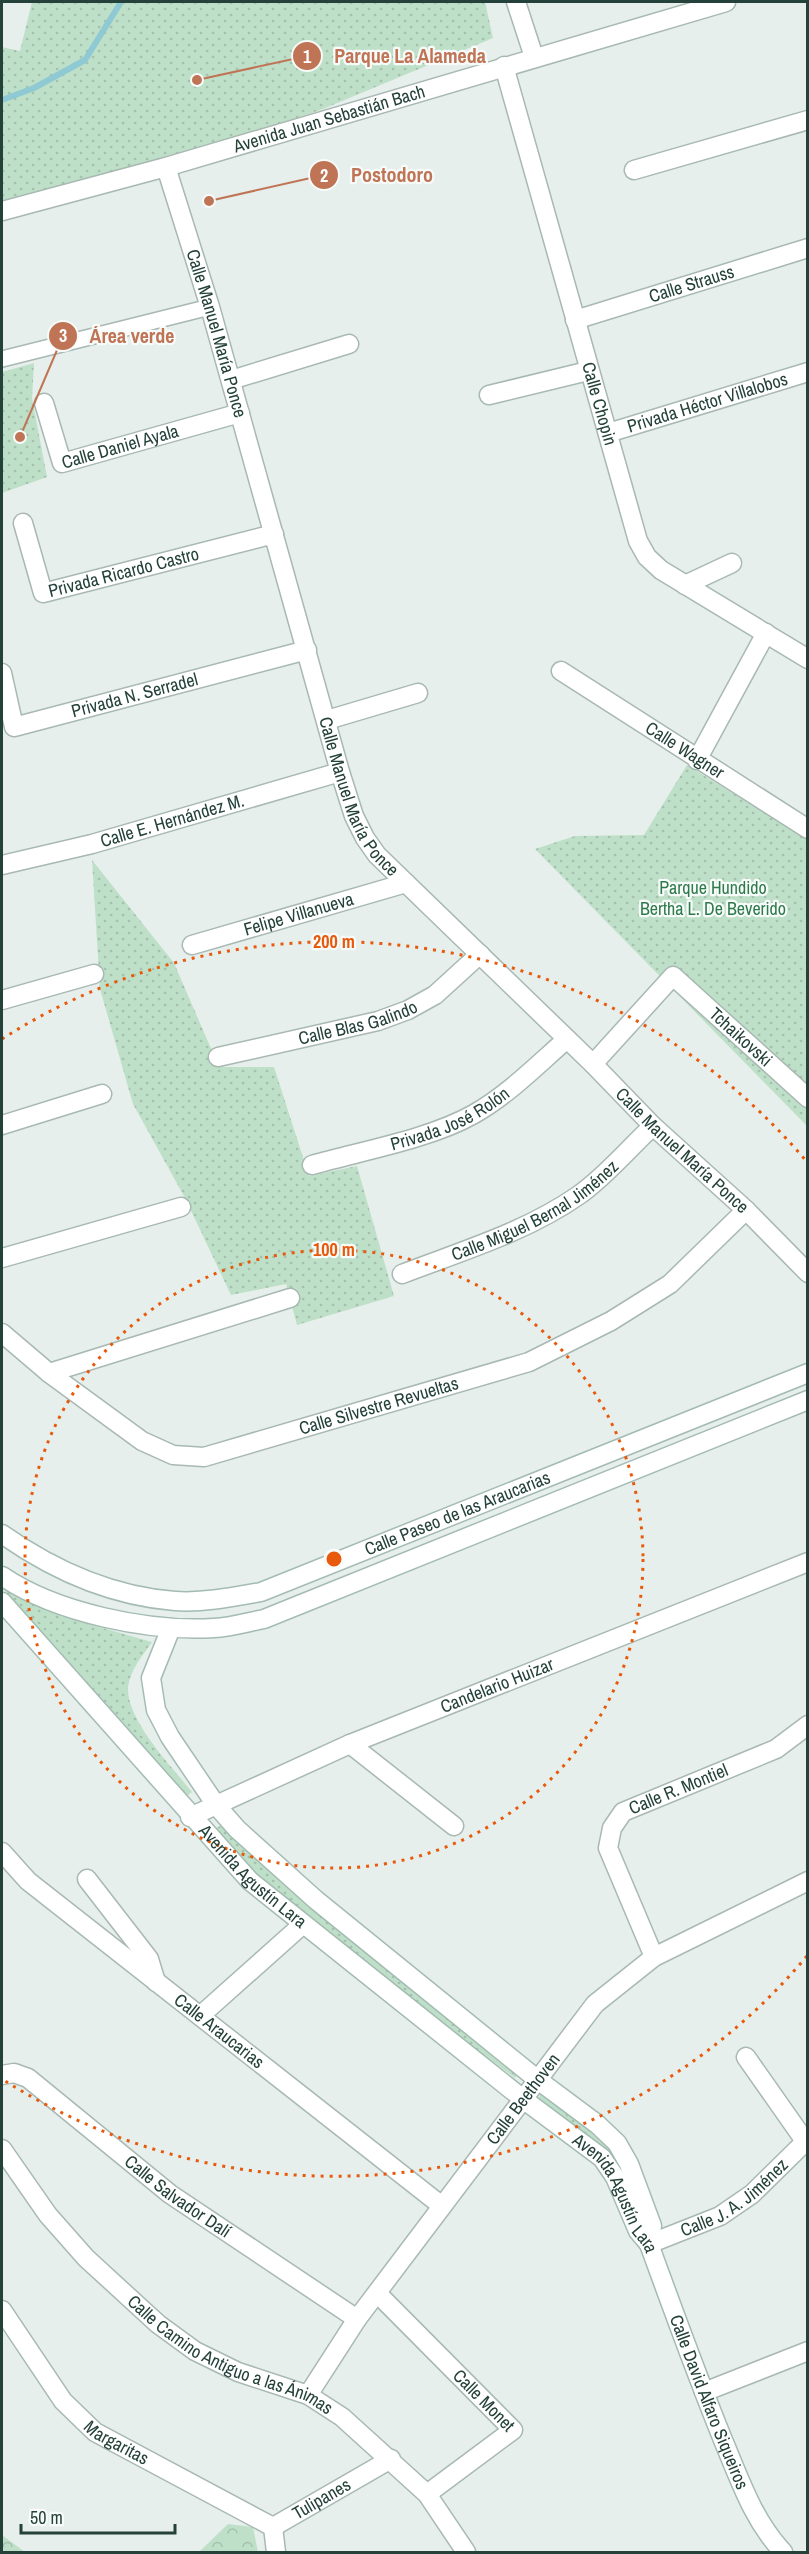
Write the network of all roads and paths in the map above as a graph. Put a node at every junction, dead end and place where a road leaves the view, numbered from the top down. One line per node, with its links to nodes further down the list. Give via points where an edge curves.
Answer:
1 (516, 2): 4 (street)
2 (726, 2): 3 (street, Avenida Juan Sebastián Bach)
3 (689, 7): 4 (street, Avenida Juan Sebastián Bach)
4 (534, 57): 5 (street, Avenida Juan Sebastián Bach)
5 (504, 66): 7 (street, Avenida Juan Sebastián Bach); 12 (street, Calle Chopin)
6 (807, 120): 8 (street)
7 (166, 167): 9 (street, Avenida Juan Sebastián Bach); 11 (street, Calle Manuel María Ponce)
8 (634, 170)
9 (2, 211)
10 (807, 248): 12 (street, Calle Strauss)
11 (210, 307): 14 (street); 17 (street, Calle Manuel María Ponce)
12 (576, 320): 15 (street, Calle Chopin)
13 (349, 344): 17 (street)
14 (2, 359)
15 (588, 371): 18 (street); 21 (street, Calle Chopin)
16 (807, 372): 21 (street, Privada Héctor Villalobos)
17 (231, 380): 20 (street, Calle Manuel María Ponce)
18 (489, 395)
19 (44, 403): 20 (street, Calle Daniel Ayala, via 62,463)
20 (240, 413): 23 (street, Calle Manuel María Ponce)
21 (608, 433): 25 (street, Calle Chopin, via 638,541 647,557)
22 (23, 523): 23 (street, Privada Ricardo Castro, via 43,593)
23 (274, 534): 27 (street, Calle Manuel María Ponce)
24 (732, 563): 25 (street)
25 (685, 585): 26 (street, Calle Chopin)
26 (766, 633): 28 (street, Calle Chopin); 33 (street)
27 (307, 650): 30 (street, Privada N. Serradel, via 14,727); 32 (street, Calle Manuel María Ponce)
28 (807, 659)
29 (561, 671): 33 (street, Calle Wagner)
30 (2, 673)
31 (418, 693): 32 (street)
32 (327, 720): 34 (street, Calle Manuel María Ponce)
33 (697, 759): 35 (street, Calle Wagner)
34 (340, 772): 36 (street, Calle E. Hernández M., via 92,844); 37 (street, Calle Manuel María Ponce, via 365,838)
35 (807, 829)
36 (2, 865)
37 (406, 883): 38 (street, Felipe Villanueva); 39 (street, Calle Manuel María Ponce)
38 (192, 945)
39 (480, 954): 42 (street, Calle Manuel María Ponce); 43 (street, Calle Blas Galindo, via 435,995 408,1010 378,1021)
40 (94, 974): 41 (street)
41 (2, 1000)
42 (567, 1039): 44 (street, Calle Manuel María Ponce); 49 (street, Privada José Rolón, via 506,1093 472,1115 439,1129)
43 (218, 1057)
44 (593, 1064): 46 (street, Tchaikovski, via 673,976); 48 (street, Calle Manuel María Ponce)
45 (102, 1094): 47 (street)
46 (807, 1098)
47 (2, 1125)
48 (653, 1126): 51 (street, Calle Manuel María Ponce); 54 (street, Calle Miguel Bernal Jiménez, via 581,1194 550,1213 515,1231)
49 (312, 1165)
50 (181, 1207): 52 (street)
51 (746, 1210): 53 (street, Calle Manuel María Ponce); 58 (street, Calle Silvestre Revueltas, via 669,1284 611,1322 529,1362 204,1457 173,1455 142,1441)
52 (2, 1258)
53 (807, 1273)
54 (402, 1274)
55 (290, 1298): 58 (street)
56 (2, 1333): 58 (street, Calle Silvestre Revueltas)
57 (807, 1373): 61 (street, Calle Paseo de las Araucarias)
58 (49, 1374)
59 (807, 1400): 64 (street, Calle Paseo de las Araucarias)
60 (2, 1534): 61 (street, Calle Paseo de las Araucarias, via 67,1572 124,1594 176,1601 261,1593)
61 (359, 1553): 64 (street)
62 (807, 1562): 68 (street, Candelario Huizar)
63 (2, 1575): 66 (street, Calle Paseo de las Araucarias, via 56,1601 114,1621)
64 (369, 1579): 66 (street, Calle Paseo de las Araucarias, via 264,1619 216,1628)
65 (2, 1602): 70 (street, Avenida Agustín Lara)
66 (171, 1628): 69 (street, Avenida Agustín Lara, via 152,1678 156,1710)
67 (807, 1725): 76 (street, Calle R. Montiel, via 776,1749 623,1812 612,1828 608,1848)
68 (350, 1744): 69 (street, Candelario Huizar); 71 (street)
69 (216, 1806): 70 (street, Candelario Huizar); 81 (street, Avenida Agustín Lara, via 316,1900)
70 (190, 1817): 75 (street, Avenida Agustín Lara, via 250,1881)
71 (454, 1826)
72 (2, 1852): 77 (street, Calle Araucarias, via 28,1881)
73 (87, 1879): 77 (street, via 149,1959)
74 (807, 1881): 76 (street, Calle Beethoven)
75 (302, 1924): 78 (street); 82 (street, Avenida Agustín Lara)
76 (654, 1957): 81 (street, Calle Beethoven, via 595,2004)
77 (156, 1982): 78 (street, Calle Araucarias)
78 (200, 2016): 85 (street, Calle Araucarias)
79 (746, 2057): 83 (street)
80 (2, 2074): 89 (street, Calle Salvador Dalí, via 28,2078 170,2194)
81 (538, 2080): 82 (street, Calle Beethoven); 86 (street, Avenida Agustín Lara, via 617,2143 652,2226)
82 (523, 2099): 85 (street, Calle Beethoven); 86 (street, Avenida Agustín Lara, via 602,2158 615,2177 638,2231)
83 (806, 2140): 86 (street, Calle J. A. Jiménez, via 752,2194 720,2216)
84 (2, 2149): 92 (street, Calle Camino Antiguo a las Ánimas, via 56,2224 86,2258 158,2324 195,2351 238,2372)
85 (442, 2206): 87 (street, Calle Beethoven)
86 (649, 2244): 91 (street, Calle David Alfaro Siqueiros)
87 (378, 2294): 89 (street, Calle Beethoven); 94 (street, Calle Monet, via 513,2430)
88 (2, 2310): 95 (street, Margaritas, via 63,2401 95,2432)
89 (357, 2319): 92 (street, Calle Beethoven)
90 (807, 2351): 91 (street)
91 (704, 2392): 98 (street, Calle David Alfaro Siqueiros, via 751,2506)
92 (308, 2395): 93 (street, Calle Camino Antiguo a las Ánimas, via 342,2417)
93 (391, 2459): 94 (street, Calle Camino Antiguo a las Ánimas); 95 (street, Tulipanes)
94 (427, 2494): 97 (street, Calle Camino Antiguo a las Ánimas)
95 (273, 2527): 96 (street, Tulipanes)
96 (276, 2553)
97 (466, 2553)
98 (783, 2553)

